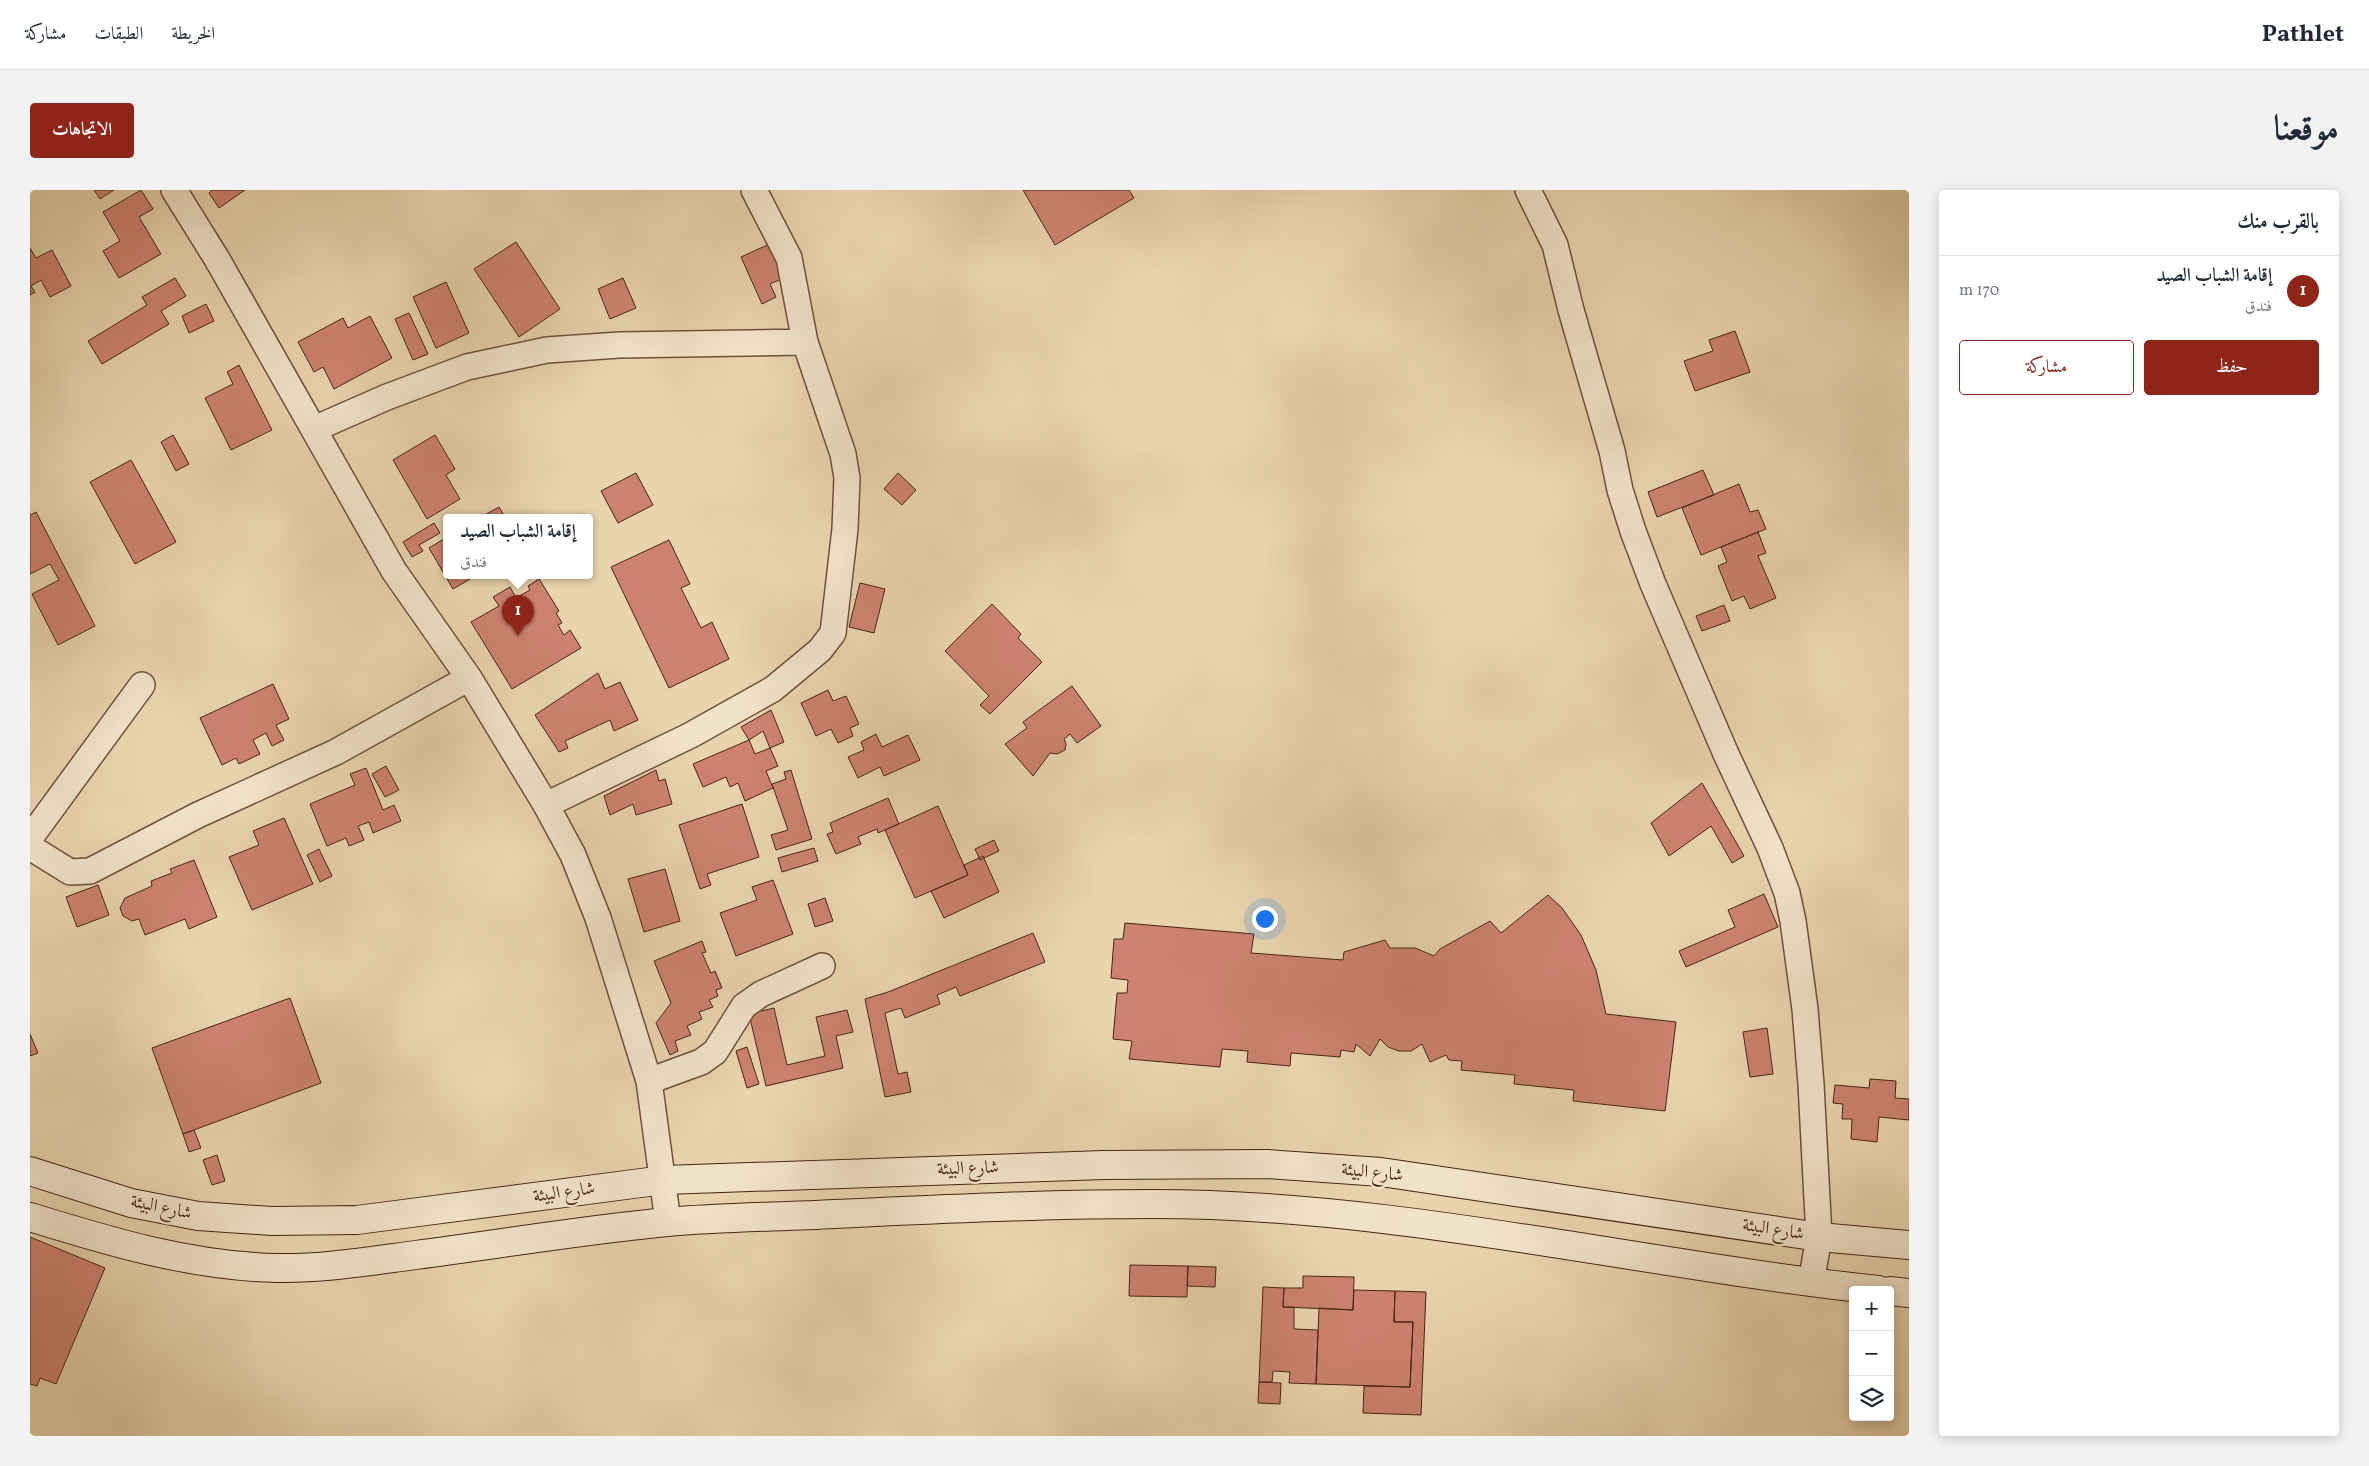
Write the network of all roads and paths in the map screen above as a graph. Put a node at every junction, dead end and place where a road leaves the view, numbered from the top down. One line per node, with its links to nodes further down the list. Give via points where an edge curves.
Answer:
1 (174, 190): 5 (street, via 218,259)
2 (754, 190): 4 (street, via 789,258)
3 (1528, 190): 18 (street, via 1555,245 1633,531 1787,893 1805,1008)
4 (805, 342): 5 (street, via 619,345 547,350 467,367); 8 (street, via 843,454 847,478 845,529 833,632 820,650 773,689 691,735)
5 (314, 429): 6 (street, via 394,571)
6 (469, 678): 8 (street); 10 (street, via 336,752 90,871 70,872)
7 (142, 685): 9 (street)
8 (546, 805): 12 (street, via 573,855 598,918)
9 (30, 838)
10 (30, 847)
11 (822, 966): 12 (street, via 761,994 744,1006 719,1046 701,1062)
12 (648, 1080): 14 (street)
13 (30, 1170): 16 (main road, شارع البيئة, via 131,1203 198,1216 272,1221)
14 (664, 1180): 16 (main road, شارع البيئة); 17 (street); 18 (main road, شارع البيئة, via 1104,1165 1267,1164 1381,1172)
15 (30, 1217): 20 (main road, via 112,1243 198,1262 278,1268)
16 (357, 1220): 20 (main road)
17 (668, 1222): 20 (main road); 21 (main road, via 1088,1205 1235,1207 1327,1213 1487,1232)
18 (1819, 1237): 19 (main road, شارع البيئة); 21 (street)
19 (1909, 1245)
20 (360, 1262)
21 (1811, 1283): 22 (main road)
22 (1849, 1287)
23 (1894, 1291): 24 (main road)
24 (1909, 1293)

